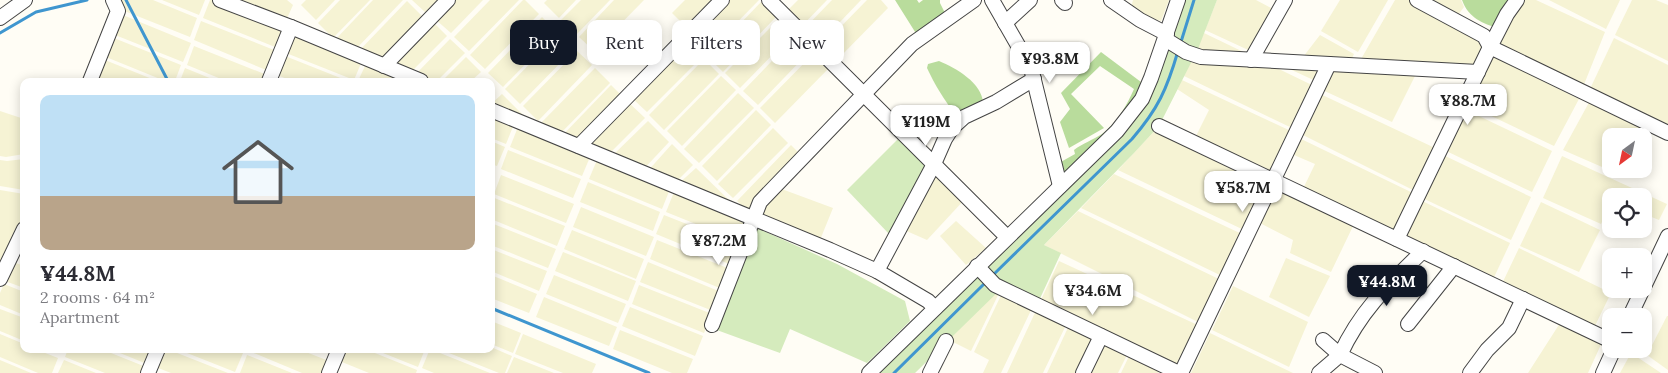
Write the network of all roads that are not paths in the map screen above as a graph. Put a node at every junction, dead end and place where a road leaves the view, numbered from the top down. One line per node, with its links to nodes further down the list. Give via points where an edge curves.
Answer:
1 (25, 0): 15 (street)
2 (113, 0): 24 (street, via 118,11)
3 (220, 0): 17 (street)
4 (448, 0): 22 (street)
5 (722, 0): 32 (street)
6 (769, 0): 28 (street)
7 (974, 0): 28 (street, via 912,44)
8 (992, 0): 16 (street)
9 (1030, 0): 16 (street)
10 (1111, 0): 18 (street)
11 (1178, 0): 18 (street)
12 (1285, 0): 20 (street)
13 (1417, 0): 19 (street, via 1484,36)
14 (1517, 0): 19 (street)
15 (0, 18)
16 (1005, 23): 27 (street)
17 (292, 28): 22 (street); 25 (street)
18 (1166, 37): 20 (street, via 1186,52 1202,57); 35 (street, via 1152,78 1137,106 1117,131)
19 (1490, 47): 23 (street); 31 (street)
20 (1251, 60): 21 (street)
21 (1329, 64): 23 (street); 34 (street)
22 (384, 66): 26 (street)
23 (1478, 72): 40 (street)
24 (91, 78)
25 (270, 78)
26 (414, 78)
27 (1034, 79): 33 (street, via 964,117 952,128); 35 (street)
28 (864, 94): 33 (street); 36 (street, via 760,202)
29 (495, 112): 32 (street)
30 (1158, 126): 34 (street)
31 (1668, 133)
32 (579, 146): 36 (street)
33 (934, 164): 39 (street); 44 (street)
34 (1274, 180): 40 (street); 64 (street)
35 (1060, 186): 39 (street)
36 (754, 218): 44 (street); 50 (street)
37 (1668, 236): 48 (street)
38 (20, 237): 45 (street)
39 (1007, 237): 43 (street)
40 (1397, 239): 41 (street)
41 (1422, 251): 42 (street); 57 (street, via 1371,304)
42 (1454, 266): 46 (street); 49 (street)
43 (979, 268): 47 (street); 51 (street, via 995,284)
44 (877, 271): 47 (street)
45 (0, 279)
46 (1523, 299): 52 (street); 67 (street, via 1509,328)
47 (935, 308): 61 (street)
48 (1634, 308)
49 (1408, 324)
50 (712, 325)
51 (1101, 336): 63 (street); 64 (street)
52 (1602, 337)
53 (1323, 340): 57 (street)
54 (946, 341): 62 (street)
55 (156, 353): 59 (street)
56 (337, 353): 60 (street)
57 (1340, 355): 65 (street); 66 (street)
58 (1610, 358): 68 (street)
59 (148, 373)
60 (329, 373)
61 (869, 373)
62 (930, 373)
63 (1083, 373)
64 (1180, 373)
65 (1319, 373)
66 (1375, 373)
67 (1470, 373)
68 (1602, 373)

